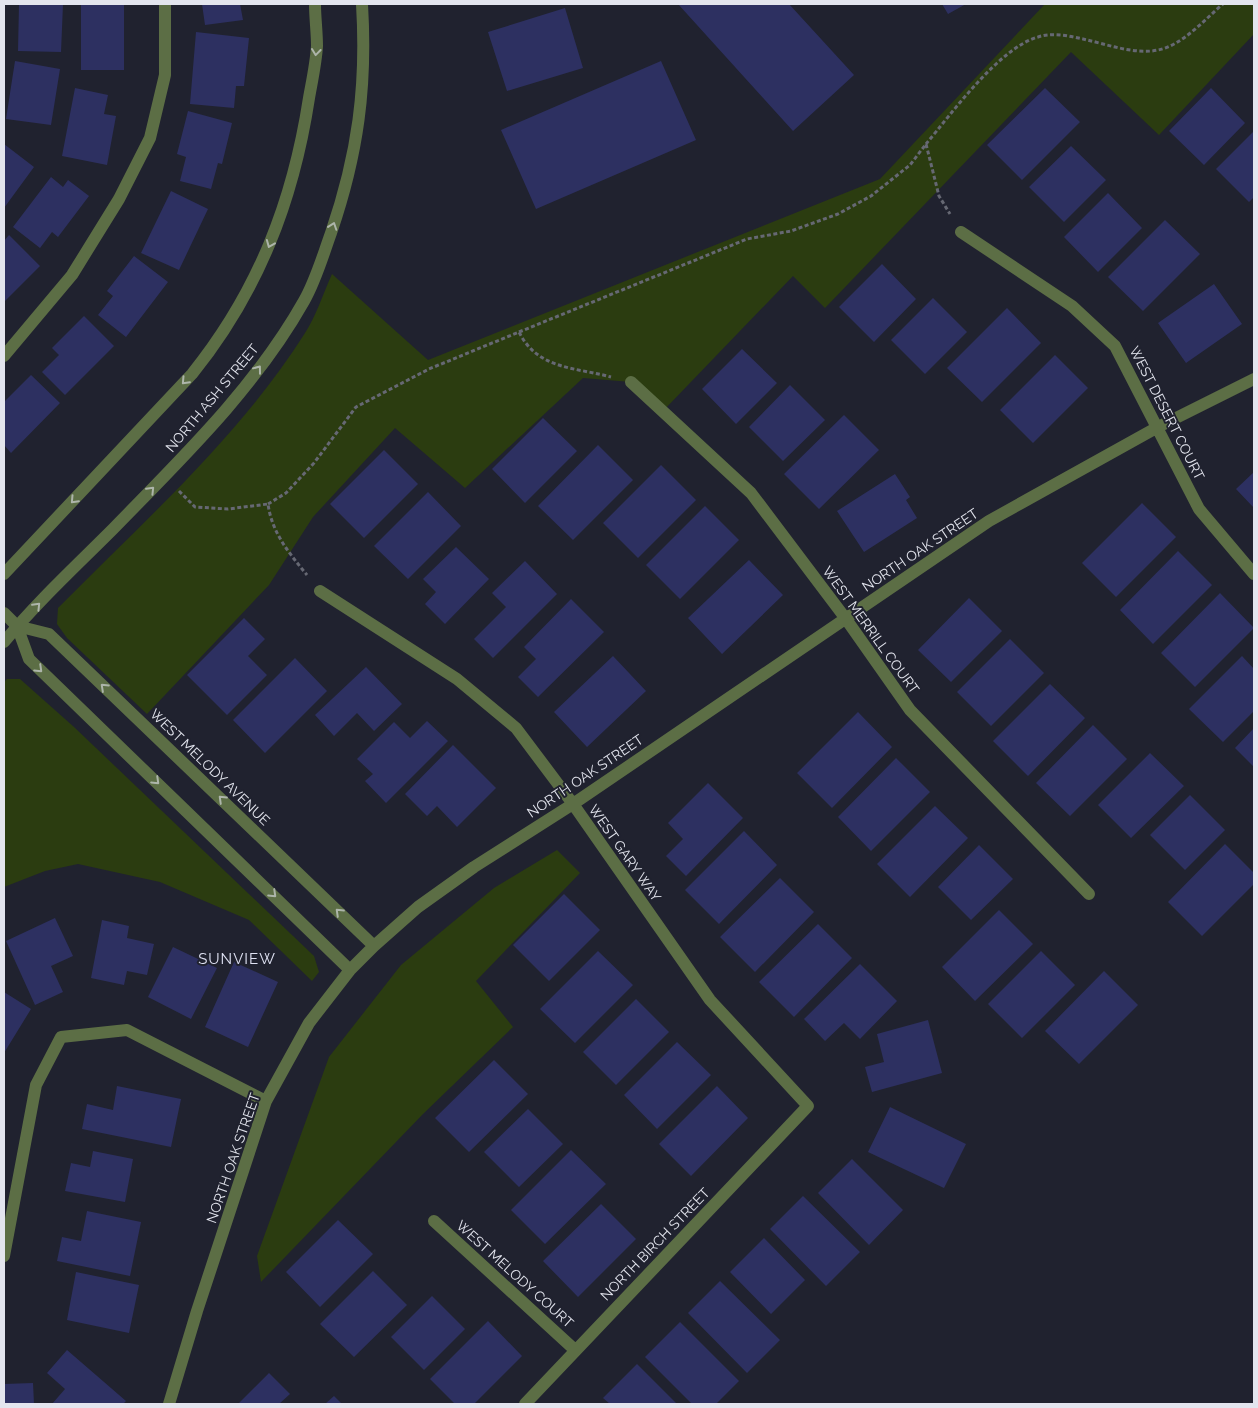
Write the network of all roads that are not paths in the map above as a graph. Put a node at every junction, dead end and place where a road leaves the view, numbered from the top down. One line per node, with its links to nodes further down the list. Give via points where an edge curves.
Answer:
1 (165, 4): 5 (street, via 165,75 150,138 119,199 72,274)
2 (315, 4): 9 (street, one-way to 9, via 317,46 297,164 284,211 245,297 220,340 192,374)
3 (362, 4): 14 (street, NORTH ASH STREET, one-way to 3, via 164,476 246,385 305,300 346,190 357,140 364,43)
4 (961, 232): 8 (street, WEST DESERT COURT, via 1072,306 1115,346)
5 (4, 356)
6 (1254, 379): 8 (street, NORTH OAK STREET)
7 (631, 382): 13 (street, WEST MERRILL COURT, via 751,492)
8 (1158, 427): 10 (street, WEST DESERT COURT, via 1199,509); 13 (street, NORTH OAK STREET, via 989,521)
9 (4, 574)
10 (1254, 574)
11 (320, 591): 16 (street, WEST GARY WAY, via 458,679 502,716 516,728)
12 (4, 613): 14 (street)
13 (846, 619): 16 (street, NORTH OAK STREET); 17 (street, WEST MERRILL COURT, via 910,710)
14 (17, 626): 15 (street, NORTH ASH STREET); 18 (street, WEST MELODY AVENUE, one-way to 14, via 49,634); 19 (street, one-way to 19, via 29,659)
15 (4, 642)
16 (572, 804): 18 (street, NORTH OAK STREET, via 418,907); 21 (street, WEST GARY WAY, via 710,1000)
17 (1089, 894)
18 (374, 946): 19 (street, NORTH OAK STREET)
19 (350, 970): 20 (street, NORTH OAK STREET, via 308,1023)
20 (266, 1101): 23 (street, via 127,1030 61,1037 36,1085); 25 (street, NORTH OAK STREET)
21 (808, 1106): 24 (street, NORTH BIRCH STREET)
22 (434, 1221): 24 (street, WEST MELODY COURT)
23 (4, 1256)
24 (575, 1350): 26 (street, NORTH BIRCH STREET)
25 (169, 1404)
26 (525, 1404)

